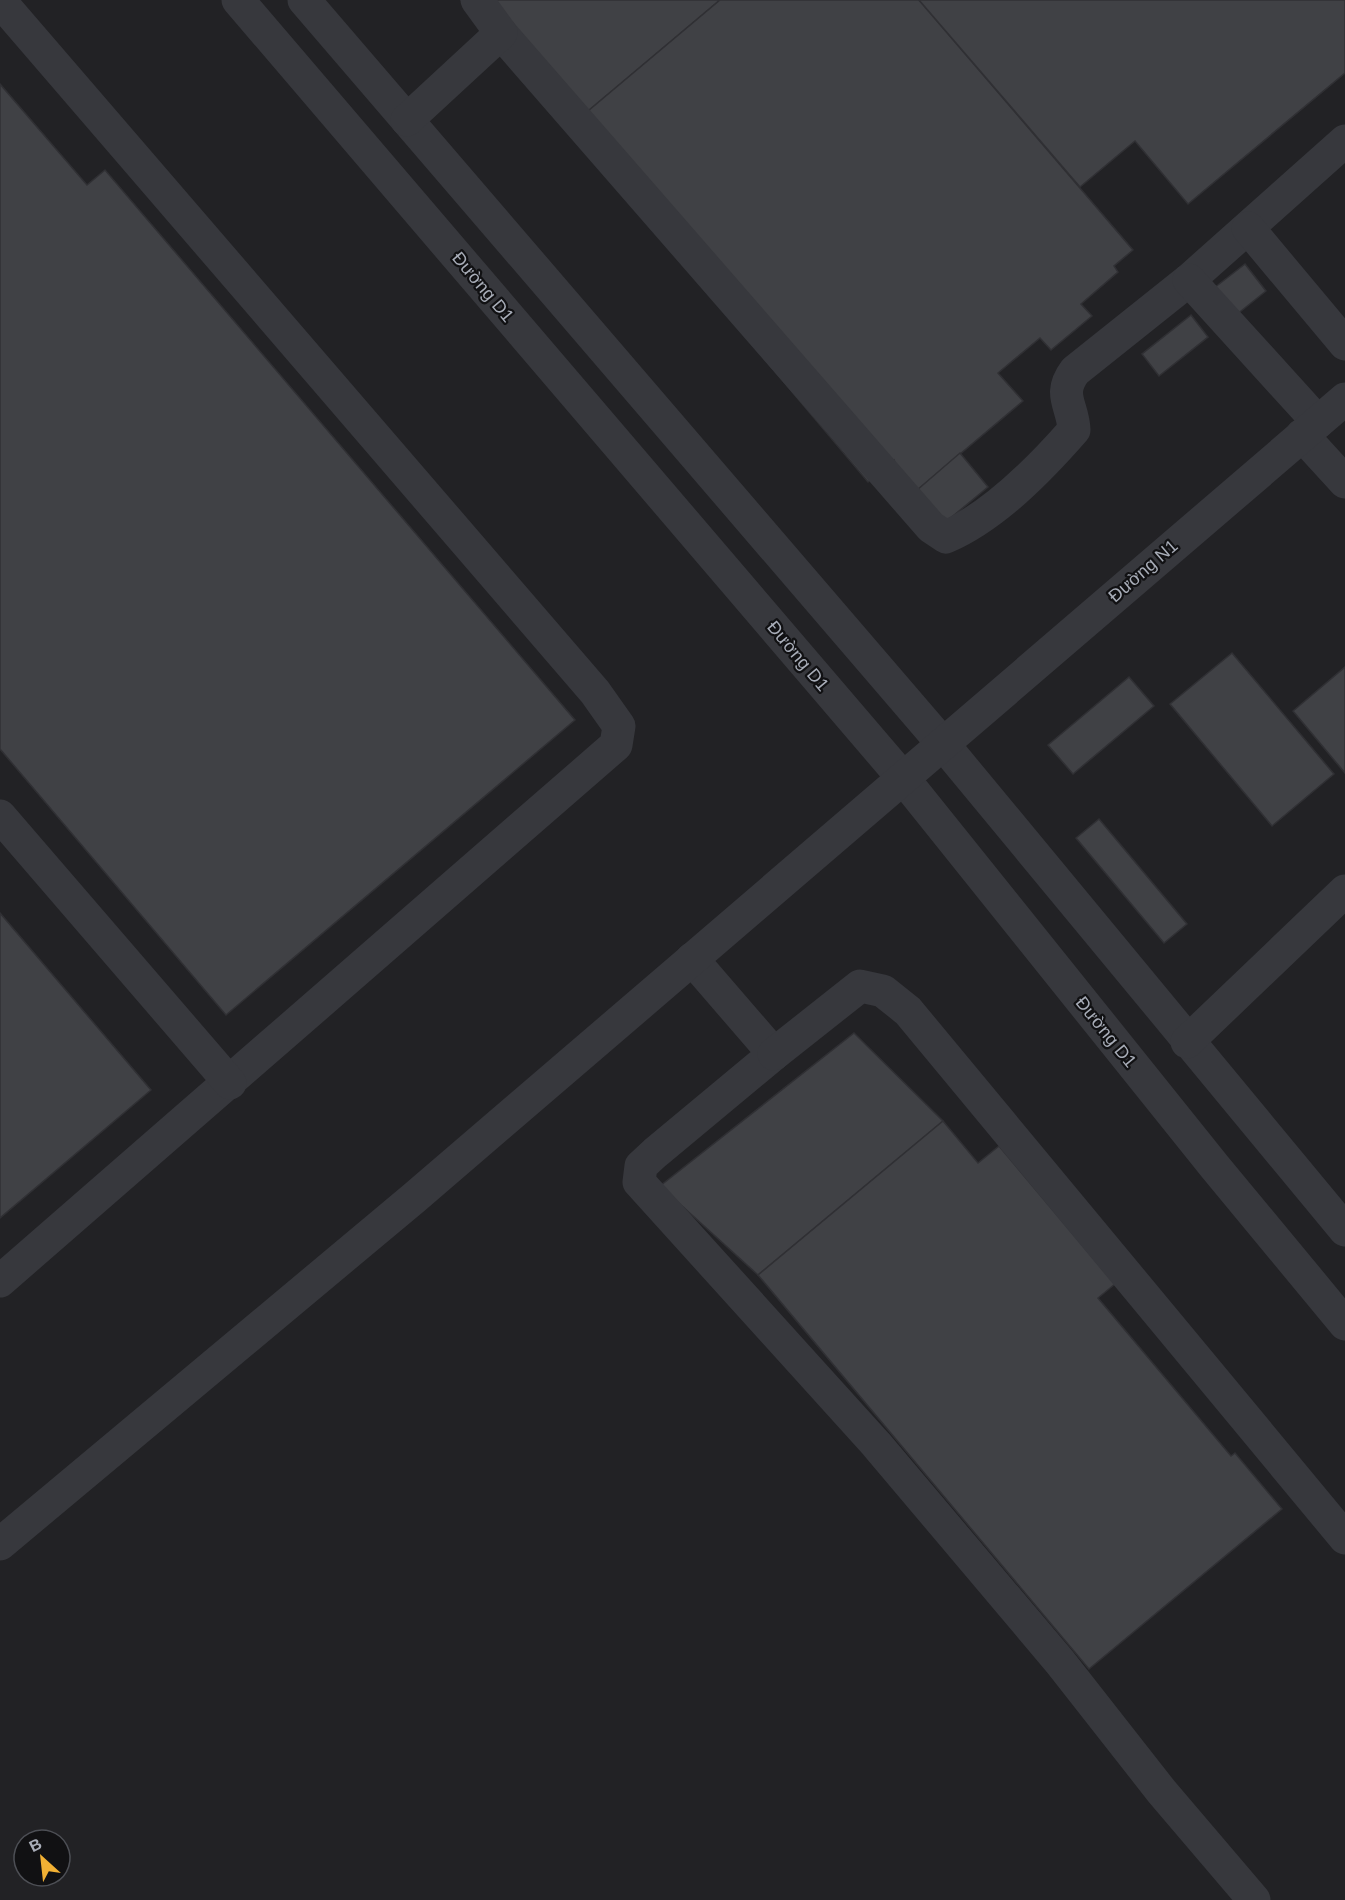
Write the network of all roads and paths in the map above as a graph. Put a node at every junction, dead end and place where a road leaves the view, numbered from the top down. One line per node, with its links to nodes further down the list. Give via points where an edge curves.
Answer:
1 (238, 0): 15 (street, Đường D1)
2 (304, 0): 6 (street)
3 (477, 0): 5 (street)
4 (0, 2): 21 (street, via 595,692 619,726 616,745)
5 (501, 33): 6 (street); 9 (street, via 932,527 946,537 963,529 1010,493 1074,430 1066,383 1075,371)
6 (407, 120): 14 (street)
7 (1345, 141): 8 (street)
8 (1248, 228): 9 (street); 10 (street)
9 (1190, 280): 12 (street)
10 (1345, 345)
11 (1345, 399): 12 (street, Đường N1)
12 (1310, 429): 13 (street); 14 (street, Đường N1)
13 (1345, 482)
14 (943, 744): 15 (street, Đường N1); 19 (street)
15 (903, 778): 18 (street, Đường N1); 24 (street, Đường D1)
16 (0, 816): 21 (street)
17 (1345, 891): 19 (street)
18 (692, 959): 20 (street); 26 (street, Đường N1, via 414,1198)
19 (1187, 1042): 22 (street)
20 (774, 1054): 25 (street, via 860,986 882,991 908,1011); 27 (street, via 641,1166 639,1182 876,1444)
21 (230, 1083): 23 (street)
22 (1345, 1230)
23 (0, 1281)
24 (1345, 1324)
25 (1345, 1538)
26 (0, 1544)
27 (1254, 1900)

